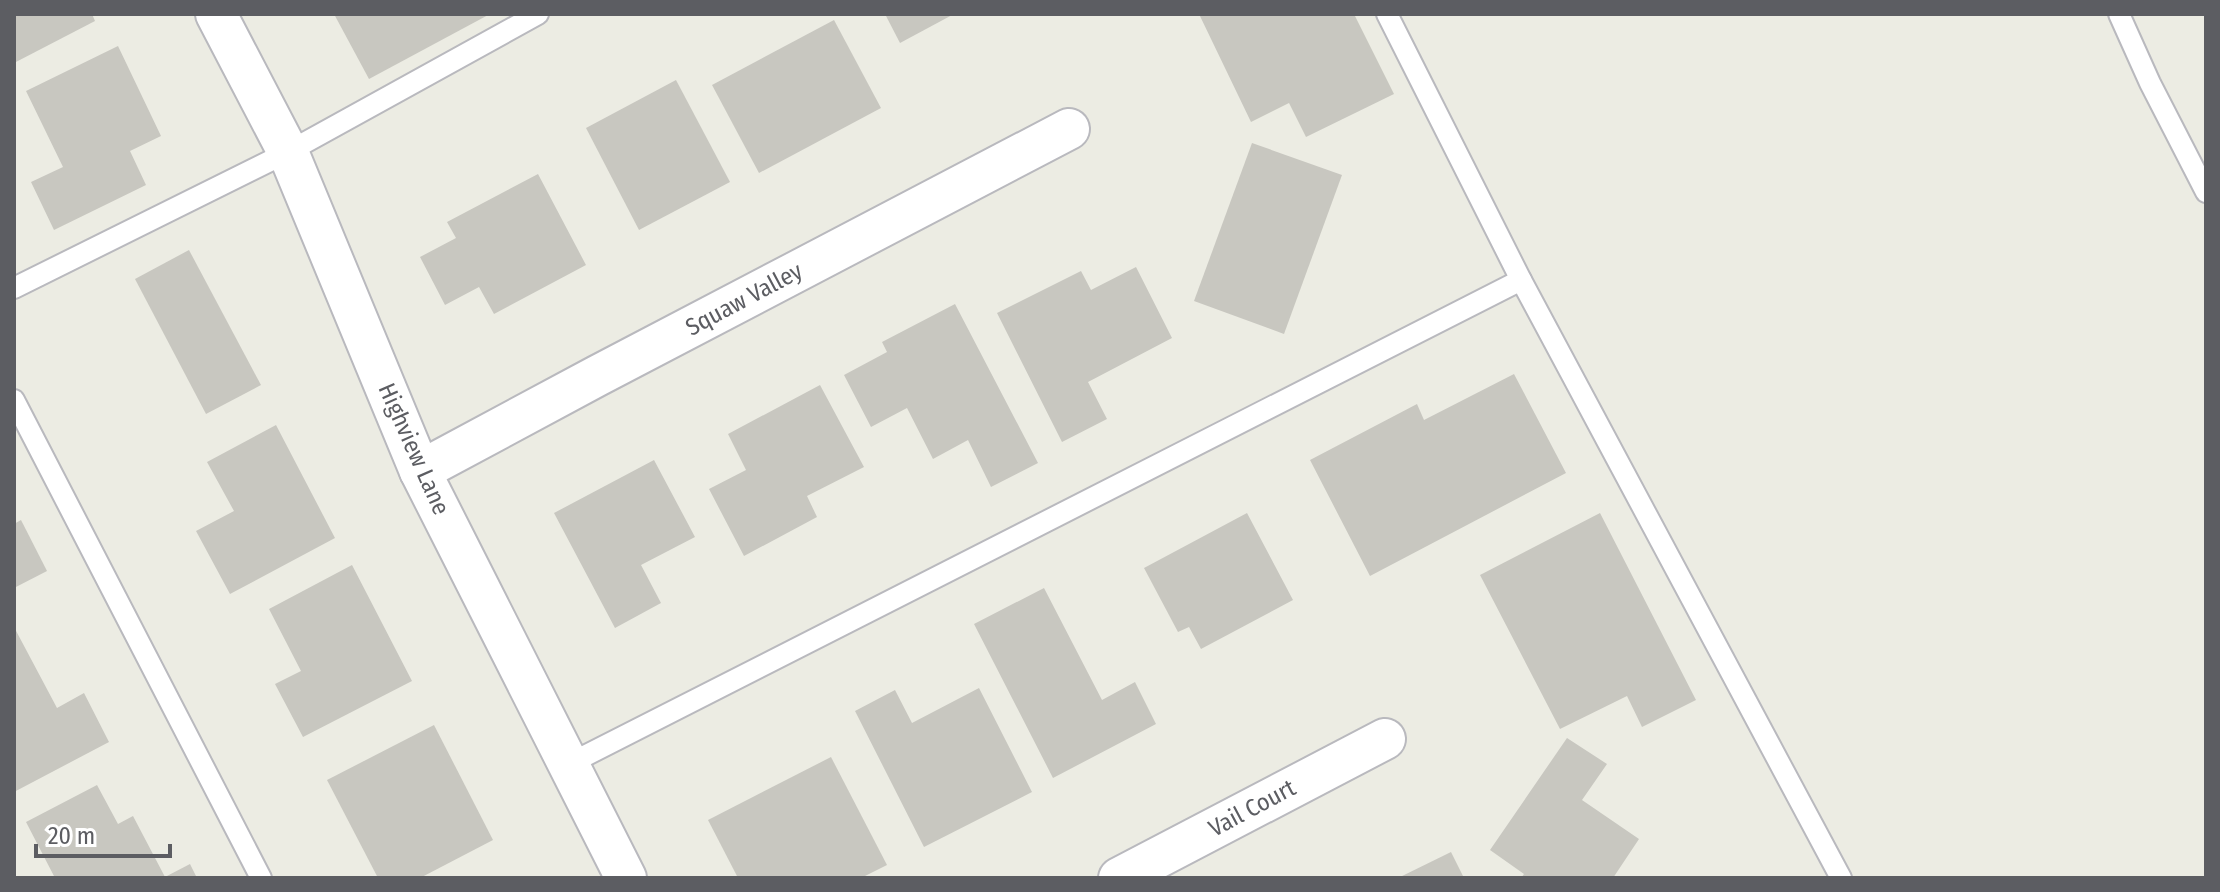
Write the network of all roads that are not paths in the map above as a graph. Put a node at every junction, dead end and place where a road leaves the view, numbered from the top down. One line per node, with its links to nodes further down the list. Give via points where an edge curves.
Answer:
1 (216, 14): 6 (street, Highview Lane)
2 (538, 14): 6 (lane)
3 (1387, 14): 8 (lane)
4 (2119, 14): 7 (lane)
5 (1069, 129): 11 (street, Squaw Valley)
6 (288, 152): 9 (lane); 11 (street, Highview Lane)
7 (2206, 192)
8 (1521, 280): 13 (lane); 14 (lane)
9 (14, 288)
10 (14, 400): 15 (lane)
11 (420, 471): 13 (street, Highview Lane)
12 (1385, 739): 17 (street, Vail Court)
13 (569, 764): 16 (street, Highview Lane)
14 (1834, 876)
15 (261, 878)
16 (626, 878)
17 (1119, 878)

